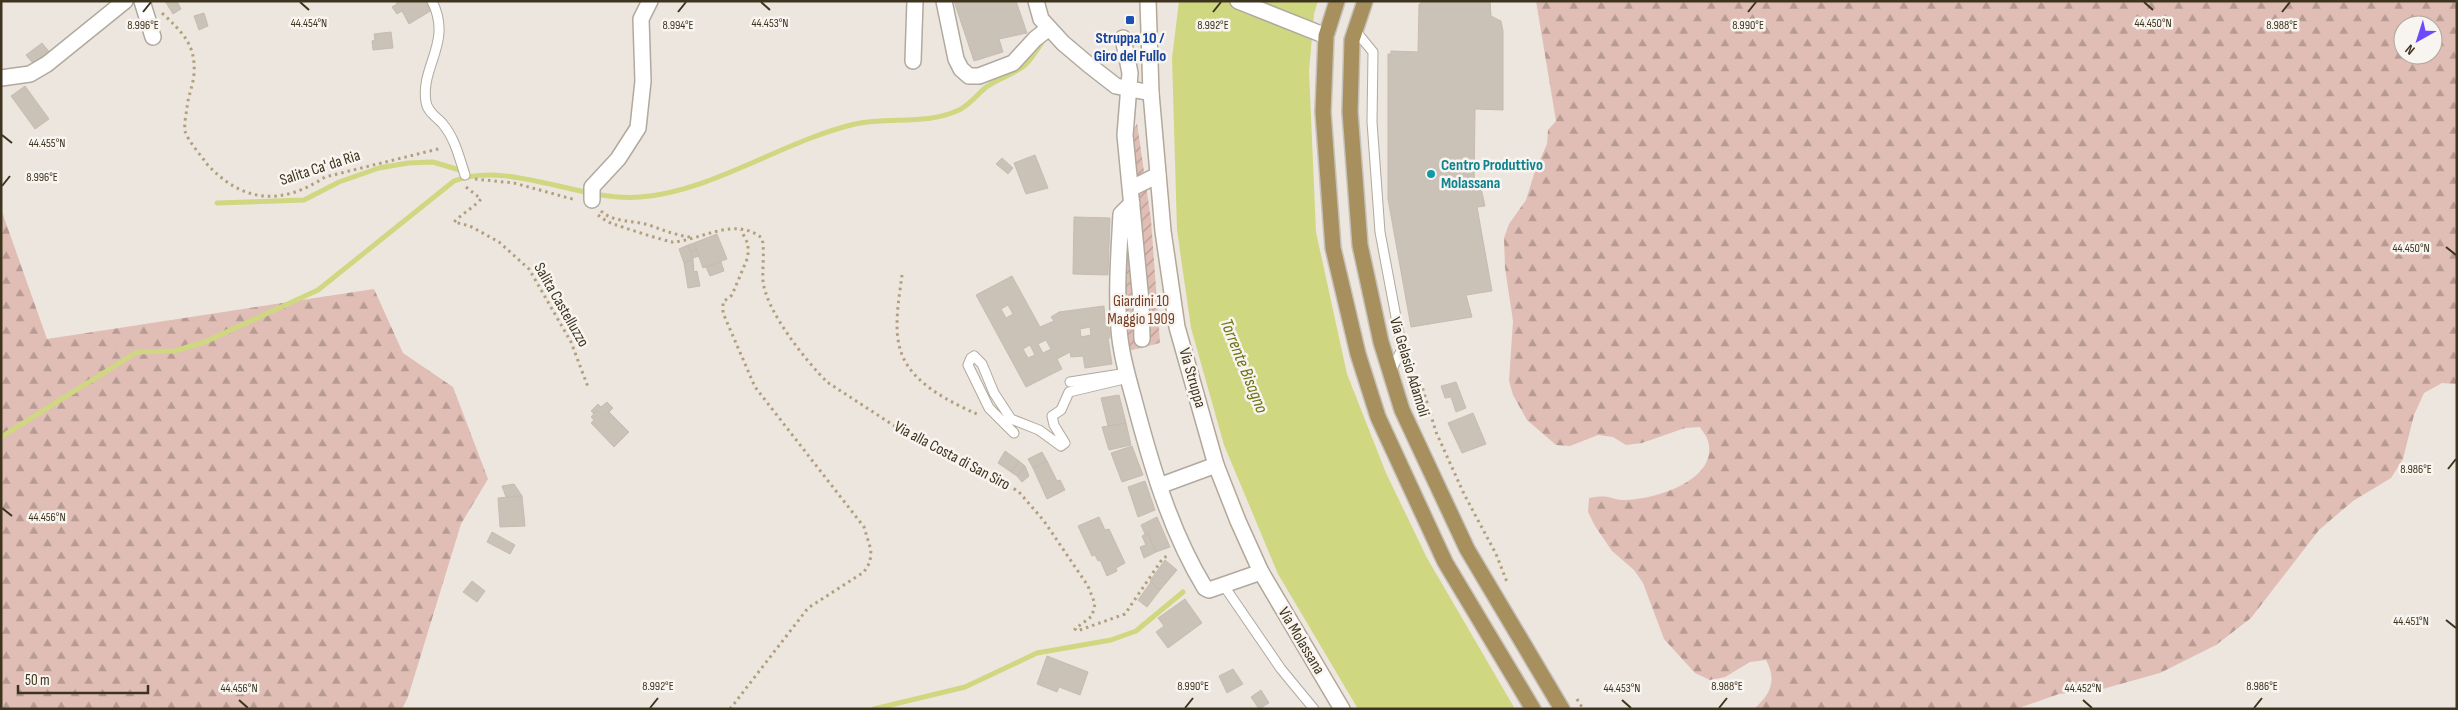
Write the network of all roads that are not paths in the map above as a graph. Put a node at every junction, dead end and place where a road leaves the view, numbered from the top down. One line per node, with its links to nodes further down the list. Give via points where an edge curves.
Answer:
1 (125, 1): 18 (street, via 47,64 30,74)
2 (142, 1): 15 (street)
3 (432, 1): 21 (lane, via 437,10 440,39 426,104 455,144)
4 (650, 1): 24 (street, via 641,19 643,81 638,128)
5 (914, 1): 17 (street)
6 (944, 1): 12 (street, via 956,59 969,76 979,76 1014,63)
7 (1036, 1): 12 (street, via 1041,19)
8 (1148, 1): 20 (street, Via Struppa)
9 (1238, 1): 14 (street)
10 (1337, 1): 14 (main road)
11 (1366, 1): 13 (main road, Via Gelasio Adamoli)
12 (1049, 28): 19 (street, via 1116,86)
13 (1355, 30): 28 (lane, via 1373,52 1372,122 1380,232 1402,349); 39 (main road, Via Gelasio Adamoli, via 1350,112 1360,245 1380,342 1402,410 1467,549)
14 (1322, 34): 38 (main road, via 1323,112 1333,248 1358,354 1378,417 1445,562)
15 (153, 37)
16 (1123, 38): 19 (street)
17 (913, 61)
18 (1, 78)
19 (1130, 90): 20 (street); 23 (street, via 1126,135)
20 (1151, 93): 22 (street, Via Struppa)
21 (464, 173)
22 (1158, 175): 23 (street); 32 (street, Via Struppa, via 1177,327)
23 (1132, 196): 25 (street); 26 (street, via 1121,214 1117,281)
24 (590, 200)
25 (1142, 313): 26 (street); 27 (street)
26 (1119, 330): 29 (street)
27 (1142, 339)
28 (1392, 369)
29 (1127, 376): 30 (lane); 31 (lane, via 1069,392 1061,410 1052,416 1065,443 1060,446 1039,430 1011,419 982,364 974,356 968,365 970,371 990,408); 33 (street)
30 (1070, 382)
31 (1014, 433)
32 (1216, 465): 33 (street); 34 (street, Via Struppa)
33 (1159, 486): 35 (street, via 1185,550 1205,588)
34 (1261, 572): 35 (street); 37 (street, Via Molassana)
35 (1224, 586): 36 (lane, via 1281,669)
36 (1314, 709)
37 (1342, 709)
38 (1533, 709)
39 (1562, 709)

